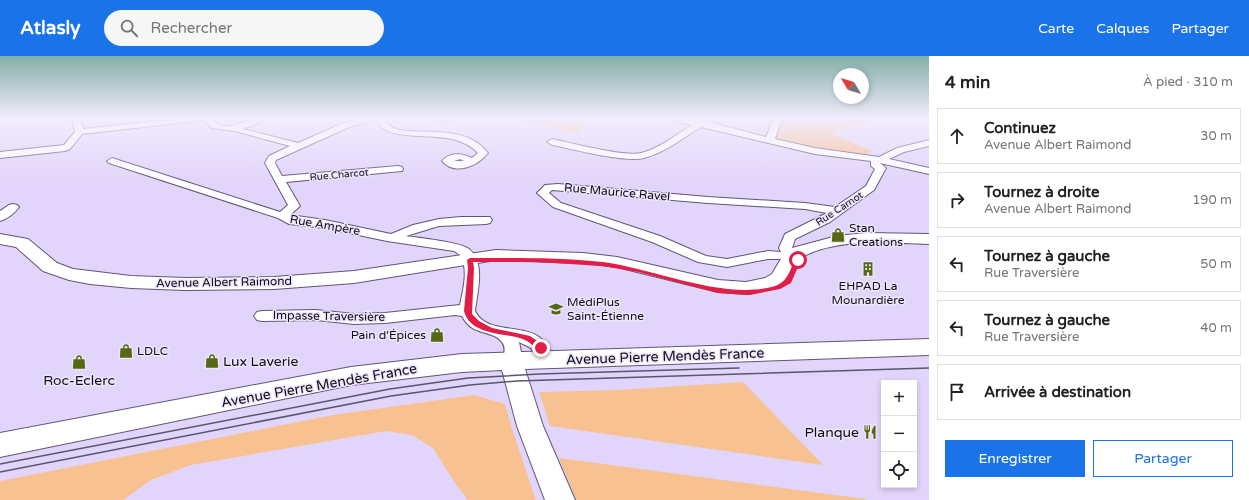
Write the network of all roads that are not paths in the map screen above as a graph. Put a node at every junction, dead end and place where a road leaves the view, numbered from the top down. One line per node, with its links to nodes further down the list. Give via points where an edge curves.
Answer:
1 (73, 140): 10 (street, via 62,149)
2 (275, 140): 9 (street)
3 (315, 140): 9 (street)
4 (463, 140): 13 (street, via 478,146 483,153)
5 (672, 140): 7 (street, via 642,156 624,156)
6 (773, 140): 11 (street, via 832,154)
7 (552, 142)
8 (929, 144): 11 (street, via 893,152)
9 (299, 146): 16 (street, via 272,158 270,163)
10 (0, 155)
11 (883, 160): 15 (street); 18 (street, Rue Carnot, via 875,162 876,166 881,168 870,188)
12 (112, 161): 19 (street, Rue Ampère)
13 (472, 162)
14 (398, 170): 16 (street, Rue Charcot)
15 (929, 171)
16 (280, 179): 19 (street, via 294,206)
17 (13, 207): 20 (street)
18 (837, 211): 26 (street, Rue Carnot, via 789,237 785,248); 26 (street, Rue Maurice Ravel, via 805,206 558,187 549,187 542,193 557,205 656,239 703,259 727,263 768,255)
19 (282, 216): 22 (street, Rue Ampère, via 289,220)
20 (0, 217)
21 (486, 220): 22 (street, via 436,222)
22 (393, 237): 28 (street, Rue Ampère, via 456,248 465,252)
23 (0, 239): 28 (street, Avenue Albert Raimond, via 22,243 50,267 69,274 131,282 186,284 354,277)
24 (879, 239): 25 (street, Avenue Albert Raimond); 26 (street, Avenue Albert Raimond, via 837,241); 27 (street, Avenue Albert Raimond, via 805,256 798,260 789,281 778,287 750,293 718,291 617,266)
25 (929, 239)
26 (790, 256): 27 (street, Avenue Albert Raimond, via 780,278 771,283 746,288 718,286 618,262)
27 (537, 258): 28 (street, Avenue Albert Raimond)
28 (465, 260): 29 (street, via 471,268)
29 (467, 311): 30 (street, Impasse Traversière, via 354,319 316,315); 31 (street, via 477,323)
30 (262, 316)
31 (503, 333): 33 (street, via 528,338 541,348); 34 (street, via 511,340 514,349)
32 (929, 347): 33 (street, Avenue Pierre Mendès France)
33 (547, 360): 34 (street, Avenue Pierre Mendès France)
34 (511, 361): 35 (street, Avenue Pierre Mendès France, via 454,364 351,376); 36 (street, via 530,426)
35 (0, 445)
36 (560, 500)

